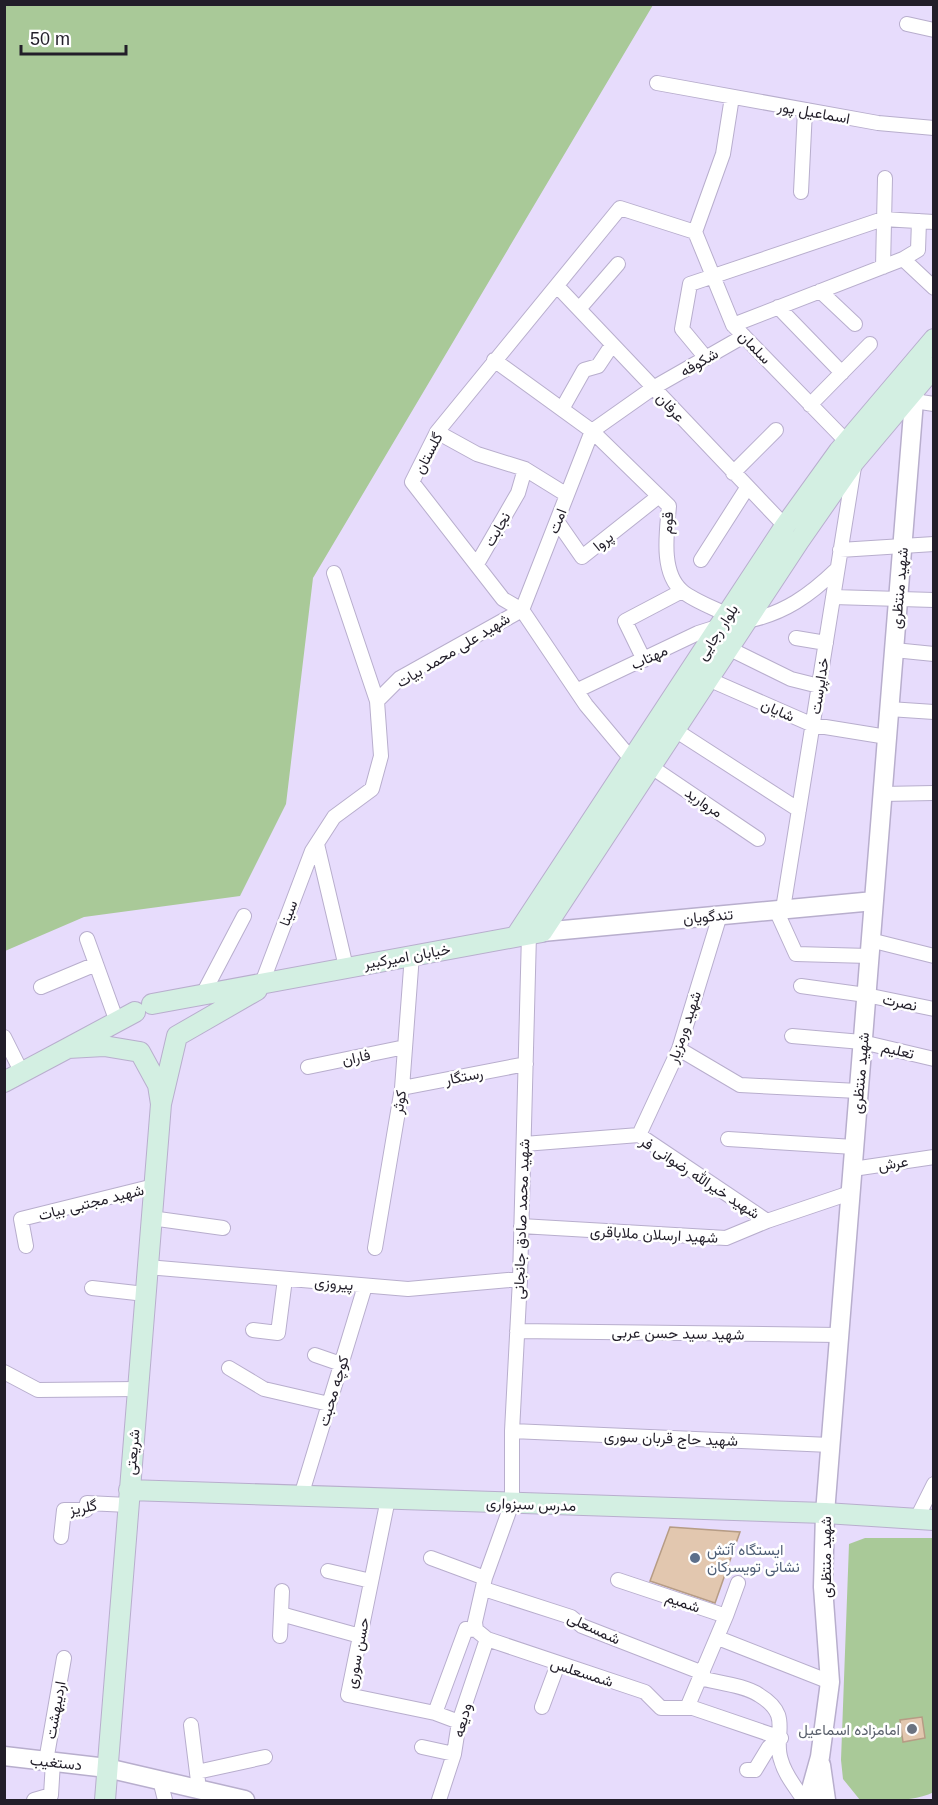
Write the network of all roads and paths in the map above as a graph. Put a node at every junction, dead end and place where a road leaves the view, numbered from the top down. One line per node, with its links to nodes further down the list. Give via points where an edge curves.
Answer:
1 (907, 24): 2 (street)
2 (933, 30)
3 (657, 83): 4 (street, اسماعیل پور)
4 (732, 97): 5 (street, اسماعیل پور); 12 (street, via 723,154)
5 (805, 110): 6 (street, اسماعیل پور); 8 (street)
6 (933, 128)
7 (885, 178): 9 (street)
8 (801, 192)
9 (883, 219): 10 (street); 15 (street); 16 (street)
10 (919, 221): 11 (street); 13 (street, via 918,250)
11 (933, 222)
12 (695, 232): 16 (street, سلمان); 17 (street, گلستان, via 620,208)
13 (903, 260): 15 (street); 18 (street)
14 (618, 264): 21 (street)
15 (883, 267): 19 (street)
16 (713, 276): 23 (street, سلمان); 28 (street, via 690,284 682,329)
17 (557, 286): 21 (street, عرفان); 29 (street, گلستان)
18 (933, 288)
19 (820, 291): 20 (street); 22 (street)
20 (778, 307): 23 (street); 31 (street)
21 (579, 309): 27 (street, عرفان)
22 (855, 324)
23 (733, 325): 24 (street, سلمان)
24 (744, 336): 28 (street, شکوفه); 35 (street, سلمان)
25 (933, 339): 40 (main road, بلوار رجایی)
26 (870, 344): 31 (street)
27 (612, 345): 32 (street, عرفان); 36 (street, via 598,366 584,370)
28 (706, 358): 32 (street, شکوفه)
29 (494, 360): 36 (street); 39 (street, گلستان)
30 (933, 367): 33 (main road, بلوار رجایی)
31 (842, 373): 35 (street)
32 (653, 388): 38 (street); 43 (street, عرفان)
33 (915, 394): 34 (street); 41 (main road, بلوار رجایی); 50 (street, شهید منتظری)
34 (933, 404)
35 (810, 405): 40 (street, سلمان)
36 (562, 409): 38 (street)
37 (776, 430): 43 (street)
38 (592, 431): 45 (street, امت); 46 (street, قوم)
39 (437, 432): 42 (street, via 477,454); 54 (street, گلستان, via 412,482)
40 (846, 442): 47 (main road, بلوار رجایی)
41 (854, 462): 47 (main road, بلوار رجایی); 52 (street, خداپرست)
42 (525, 469): 45 (street); 54 (street, نجابت, via 518,493)
43 (733, 473): 44 (street, عرفان)
44 (747, 488): 49 (street, عرفان); 53 (street)
45 (567, 495): 48 (street, امت)
46 (659, 496): 48 (street, پروا, via 582,557); 57 (street, قوم, via 669,506 665,552)
47 (810, 507): 49 (main road, بلوار رجایی); 62 (main road, بلوار رجایی)
48 (557, 521): 61 (street, امت)
49 (785, 526): 62 (main road, بلوار رجایی)
50 (903, 544): 51 (street); 52 (street); 59 (street, شهید منتظری)
51 (933, 544)
52 (840, 550): 55 (street, خداپرست)
53 (701, 560)
54 (477, 564): 61 (street, گلستان, via 503,598)
55 (837, 569): 58 (street, خداپرست); 62 (street, مهتاب, via 794,605 767,617)
56 (334, 573): 72 (street)
57 (682, 591): 62 (street); 68 (street, via 626,621)
58 (833, 597): 59 (street); 64 (street, خداپرست)
59 (898, 598): 60 (street); 66 (street, شهید منتظری)
60 (933, 600)
61 (522, 610): 71 (street, گلستان); 72 (street, شهید علی محمد بیات, via 400,678)
62 (731, 621): 65 (main road, بلوار رجایی); 68 (street, مهتاب); 78 (main road, بلوار رجایی)
63 (796, 638): 64 (street)
64 (826, 643): 70 (street, خداپرست)
65 (728, 648): 69 (main road, بلوار رجایی); 70 (street, via 791,679)
66 (894, 650): 67 (street); 73 (street, شهید منتظری)
67 (933, 654)
68 (644, 660): 71 (street, مهتاب)
69 (708, 680): 75 (street, شایان); 76 (main road, بلوار رجایی)
70 (819, 686): 75 (street, خداپرست)
71 (578, 690): 78 (street, گلستان, via 586,705)
72 (377, 701): 83 (street, via 381,756 372,789 334,817)
73 (889, 709): 74 (street); 77 (street, شهید منتظری)
74 (933, 712)
75 (813, 725): 77 (street, شایان); 81 (street, خداپرست)
76 (675, 729): 78 (main road, بلوار رجایی); 81 (street)
77 (887, 737): 79 (street, شهید منتظری)
78 (641, 763): 82 (street, مروارید); 88 (main road, بلوار رجایی)
79 (882, 794): 80 (street); 84 (street, شهید منتظری)
80 (933, 794)
81 (799, 810): 85 (street, خداپرست)
82 (758, 839)
83 (317, 844): 94 (street); 95 (street, سینا)
84 (874, 901): 85 (street, تندگویان); 90 (street, شهید منتظری)
85 (779, 910): 86 (street, تندگویان); 90 (street, via 796,954)
86 (720, 915): 88 (street, تندگویان); 108 (street, شهید ورمزیار)
87 (244, 916): 98 (street)
88 (529, 934): 91 (main road, خیابان امیرکبیر); 111 (street, شهید محمد صادق جانجانی)
89 (87, 939): 93 (street)
90 (870, 948): 92 (street); 99 (street, شهید منتظری)
91 (412, 955): 94 (main road, خیابان امیرکبیر); 106 (street, کوثر)
92 (933, 956)
93 (96, 964): 96 (street); 101 (street)
94 (346, 968): 95 (main road, خیابان امیرکبیر)
95 (267, 982): 98 (main road, خیابان امیرکبیر); 102 (main road)
96 (41, 987)
97 (801, 987): 99 (street, نصرت)
98 (203, 994): 101 (main road, خیابان امیرکبیر)
99 (866, 995): 100 (street, نصرت); 105 (street, شهید منتظری)
100 (933, 1010)
101 (135, 1013): 102 (main road, via 165,1007 174,1017); 107 (main road, خیابان امیرکبیر); 109 (main road, via 128,1024 128,1037)
102 (177, 1036): 109 (main road, via 166,1051 153,1055); 117 (main road)
103 (792, 1036): 105 (street, تعلیم)
104 (4, 1037): 113 (street)
105 (862, 1042): 110 (street, تعلیم); 116 (street, شهید منتظری)
106 (405, 1047): 112 (street, فاران); 115 (street, کوثر)
107 (68, 1048): 109 (main road, via 105,1046); 113 (main road)
108 (679, 1049): 116 (street, via 740,1085); 118 (street, شهید ورمزیار)
109 (140, 1052): 117 (main road, via 158,1085)
110 (933, 1059)
111 (526, 1064): 115 (street, رستگار); 120 (street, شهید محمد صادق جانجانی)
112 (308, 1067)
113 (22, 1073): 114 (main road)
114 (4, 1082)
115 (402, 1088): 131 (street, کوثر)
116 (858, 1091): 121 (street, شهید منتظری)
117 (161, 1104): 124 (main road, شریعتی)
118 (639, 1134): 120 (street, شهید خیرالله رضوانی فر); 127 (street, شهید خیرالله رضوانی فر)
119 (728, 1139): 121 (street)
120 (524, 1144): 128 (street, شهید محمد صادق جانجانی)
121 (854, 1147): 123 (street, شهید منتظری)
122 (933, 1157): 123 (street, عرش)
123 (853, 1169): 125 (street, شهید منتظری)
124 (154, 1186): 126 (main road, شریعتی); 130 (street, شهید مجتبی بیات, via 21,1219)
125 (850, 1193): 127 (street, شهید ارسلان ملاباقری); 140 (street, شهید منتظری)
126 (151, 1218): 129 (street); 132 (main road, شریعتی)
127 (767, 1221): 128 (street, شهید ارسلان ملاباقری, via 726,1238)
128 (521, 1226): 134 (street, شهید محمد صادق جانجانی)
129 (223, 1228)
130 (26, 1246)
131 (375, 1248)
132 (147, 1267): 133 (street, پیروزی); 137 (main road, شریعتی)
133 (285, 1279): 135 (street, پیروزی); 138 (street, via 278,1333)
134 (520, 1279): 135 (street, پیروزی, via 408,1289); 139 (street, شهید محمد صادق جانجانی)
135 (365, 1286): 142 (street, کوچه محبت)
136 (92, 1288): 137 (street)
137 (145, 1294): 145 (main road, شریعتی)
138 (253, 1330)
139 (518, 1331): 140 (street, شهید سید حسن عربی); 147 (street, شهید محمد صادق جانجانی)
140 (839, 1335): 148 (street, شهید منتظری)
141 (315, 1355): 142 (street)
142 (341, 1364): 146 (street, کوچه محبت)
143 (229, 1368): 146 (street, via 264,1389)
144 (4, 1372): 145 (street, via 38,1390)
145 (138, 1389): 151 (main road, شریعتی)
146 (329, 1404): 150 (street, کوچه محبت)
147 (512, 1431): 148 (street, شهید حاج قربان سوری); 153 (street, شهید محمد صادق جانجانی)
148 (830, 1445): 154 (street, شهید منتظری)
149 (933, 1484): 155 (street)
150 (301, 1496): 151 (main road, مدرس سبزواری); 152 (main road, مدرس سبزواری)
151 (129, 1498): 156 (street, گلریز, via 87,1503 86,1510 64,1510); 186 (main road, شریعتی)
152 (388, 1499): 153 (main road, مدرس سبزواری); 160 (street, حسن سوری)
153 (512, 1503): 154 (main road, مدرس سبزواری); 162 (street, ودیعه)
154 (825, 1513): 155 (main road, مدرس سبزواری); 173 (street, شهید منتظری, via 823,1587)
155 (925, 1520)
156 (61, 1537)
157 (431, 1558): 162 (street, شمسعلی)
158 (328, 1571): 160 (street)
159 (618, 1580): 165 (street, شمیم)
160 (371, 1581): 168 (street, حسن سوری)
161 (738, 1583): 165 (street)
162 (485, 1584): 166 (street, ودیعه, via 475,1622); 172 (street, شمسعلی)
163 (282, 1591): 164 (street)
164 (281, 1614): 167 (street); 168 (street)
165 (726, 1616): 169 (street)
166 (481, 1634): 171 (street, شمسعلس); 176 (street, via 466,1629); 177 (street, ودیعه)
167 (280, 1636)
168 (360, 1636): 176 (street, حسن سوری, via 348,1695)
169 (718, 1638): 172 (street); 173 (street)
170 (64, 1658): 185 (street, اردیبهشت)
171 (558, 1664): 174 (street); 175 (street, شمسعلس, via 645,1692 661,1708)
172 (702, 1675): 175 (street); 179 (street, شمسعلی, via 759,1694 776,1710)
173 (830, 1682): 184 (street, شهید منتظری)
174 (542, 1707)
175 (687, 1708): 179 (street, شمسعلس)
176 (435, 1713): 177 (street, حسن سوری)
177 (459, 1722): 181 (street, ودیعه)
178 (191, 1725): 189 (street)
179 (781, 1738): 187 (street, via 768,1747 755,1770); 195 (street, شمسعلی, via 778,1746 784,1770)
180 (422, 1747): 181 (street)
181 (454, 1755): 194 (street, ودیعه)
182 (4, 1756): 185 (street, دستغیب)
183 (265, 1757): 189 (street)
184 (820, 1757): 195 (street); 196 (street)
185 (49, 1761): 186 (street, دستغیب); 190 (street, اردیبهشت, via 51,1795)
186 (107, 1768): 188 (street, دستغیب); 191 (main road, شریعتی)
187 (747, 1770)
188 (160, 1780): 189 (street, دستغیب); 192 (street)
189 (198, 1781): 193 (street, دستغیب)
190 (33, 1800)
191 (105, 1800)
192 (165, 1800)
193 (245, 1800)
194 (439, 1800)
195 (806, 1800)
196 (826, 1800)

